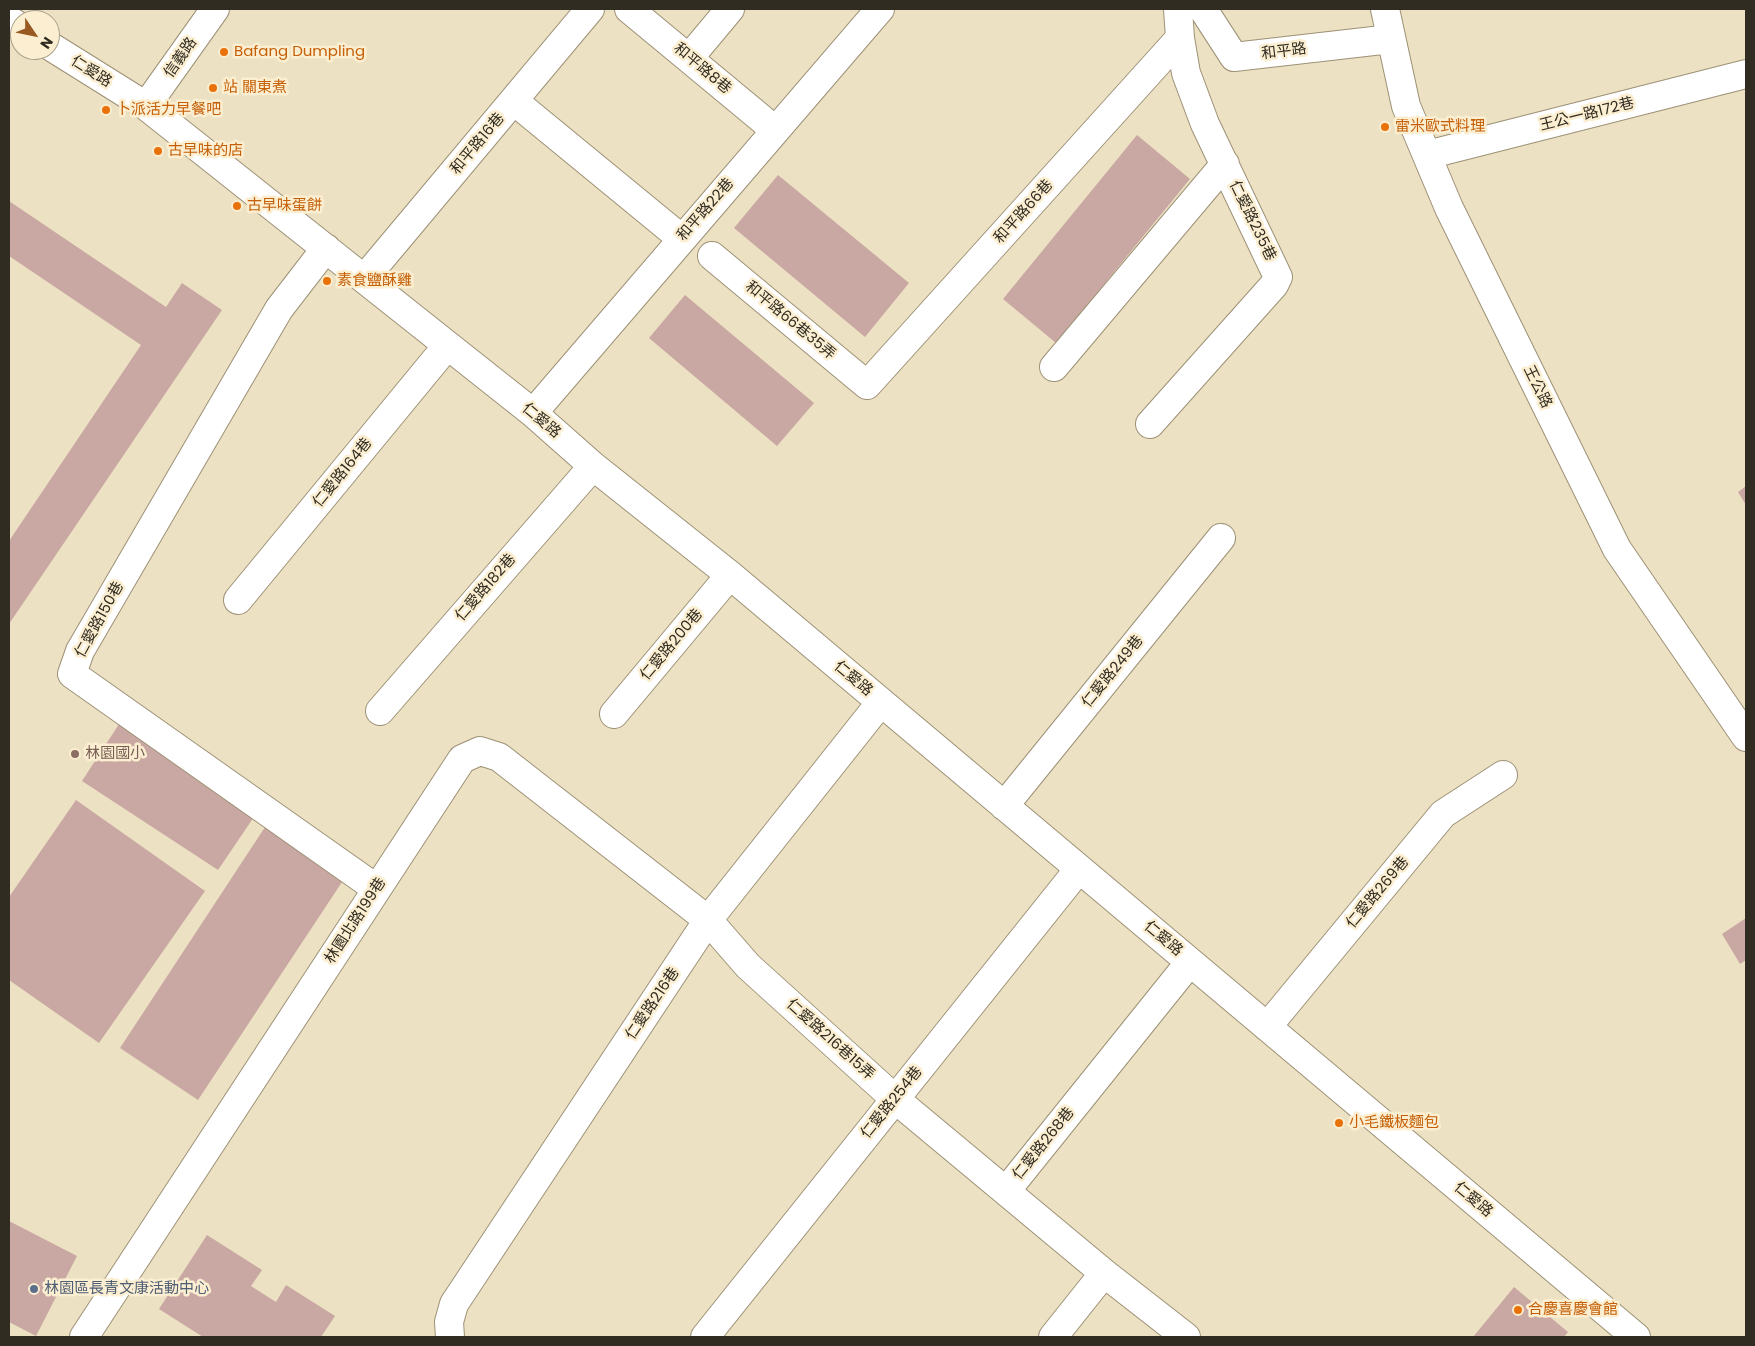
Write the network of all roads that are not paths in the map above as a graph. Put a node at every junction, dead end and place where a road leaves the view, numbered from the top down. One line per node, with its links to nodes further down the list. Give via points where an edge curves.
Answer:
1 (215, 9): 15 (street, 信義路)
2 (590, 9): 14 (street, 和平路16巷)
3 (629, 9): 12 (street, 和平路8巷)
4 (730, 9): 12 (street)
5 (880, 9): 16 (street, 和平路22巷)
6 (1178, 9): 9 (street, 仁愛路235巷)
7 (1203, 9): 10 (street, 和平路, via 1234,58)
8 (1385, 9): 10 (street, 王公路)
9 (1180, 38): 18 (street, 仁愛路235巷, via 1186,73); 25 (street, 和平路66巷)
10 (1391, 39): 17 (street, 王公路, via 1406,106)
11 (60, 52): 15 (street, 仁愛路)
12 (689, 58): 16 (street, 和平路8巷)
13 (1746, 74): 17 (street, 王公一路172巷)
14 (514, 101): 19 (street); 22 (street, 和平路16巷)
15 (146, 106): 20 (street, 仁愛路)
16 (775, 130): 19 (street, 和平路22巷)
17 (1427, 155): 35 (street, 王公路, via 1449,208 1617,549)
18 (1225, 164): 24 (street); 27 (street, 仁愛路235巷, via 1278,277)
19 (682, 239): 26 (street, 和平路22巷)
20 (326, 248): 22 (street, 仁愛路); 39 (street, 仁愛路150巷, via 279,309 80,651 72,674)
21 (712, 256): 25 (street, 和平路66巷35弄)
22 (364, 279): 23 (street, 仁愛路)
23 (447, 346): 26 (street, 仁愛路); 31 (street, 仁愛路164巷)
24 (1054, 367)
25 (867, 385)
26 (532, 413): 28 (street, 仁愛路)
27 (1150, 424)
28 (593, 466): 30 (street, 仁愛路); 33 (street, 仁愛路182巷)
29 (1221, 538): 37 (street, 仁愛路249巷)
30 (730, 575): 32 (street, 仁愛路); 34 (street, 仁愛路200巷)
31 (238, 600)
32 (881, 702): 37 (street, 仁愛路); 40 (street, 仁愛路216巷)
33 (380, 711)
34 (614, 714)
35 (1746, 737)
36 (1504, 775): 42 (street, 仁愛路269巷, via 1443,814)
37 (1004, 806): 38 (street, 仁愛路)
38 (1079, 869): 41 (street, 仁愛路); 43 (street, 仁愛路254巷)
39 (377, 889): 40 (street, 林園北路199巷, via 462,758 480,751 499,757); 47 (street, 林園北路199巷)
40 (708, 920): 43 (street, 仁愛路216巷15弄, via 748,966); 46 (street, 仁愛路216巷, via 454,1304)
41 (1190, 962): 42 (street, 仁愛路); 44 (street, 仁愛路268巷)
42 (1267, 1027): 51 (street, 仁愛路)
43 (895, 1099): 44 (street, 仁愛路216巷15弄); 48 (street, 仁愛路254巷)
44 (1006, 1191): 45 (street, 仁愛路268巷)
45 (1104, 1273): 49 (street); 50 (street, 仁愛路268巷)
46 (449, 1329)
47 (84, 1337)
48 (705, 1337)
49 (1053, 1337)
50 (1186, 1337)
51 (1636, 1337)

